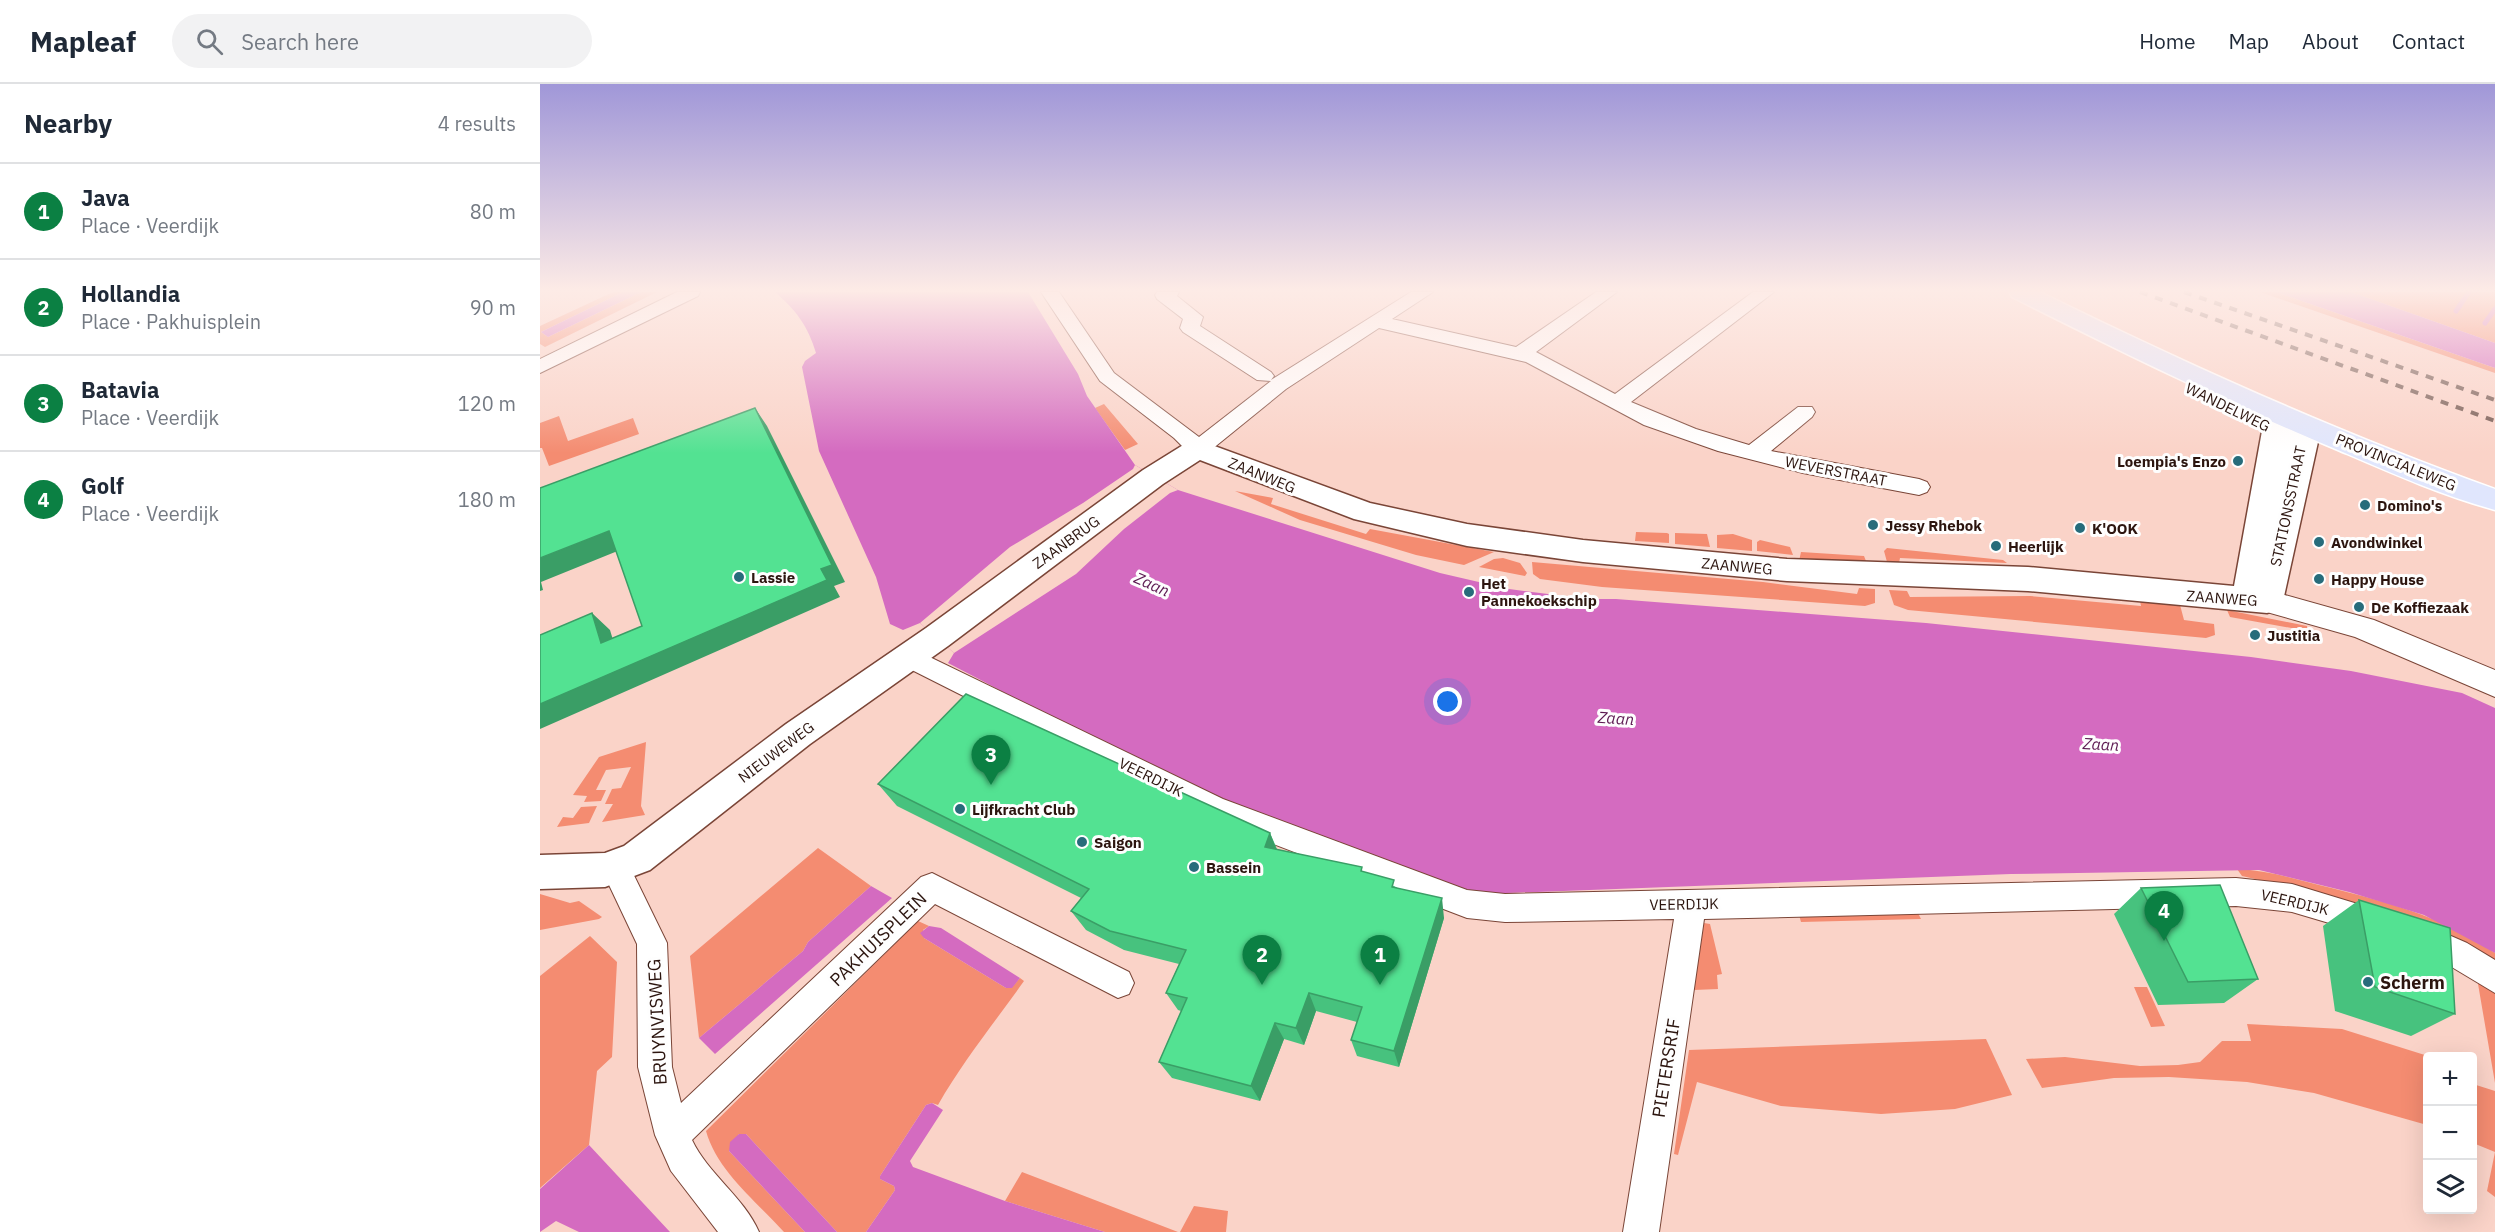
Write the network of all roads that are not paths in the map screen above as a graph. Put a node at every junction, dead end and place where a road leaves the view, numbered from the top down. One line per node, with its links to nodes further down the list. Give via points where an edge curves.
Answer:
1 (583, 346): 10 (street)
2 (1086, 346): 15 (street, ZAANWEG, via 1107,377)
3 (1217, 346): 11 (street)
4 (1339, 346): 15 (street, via 1277,384)
5 (1484, 346): 9 (street, WEVERSTRAAT)
6 (1532, 346): 9 (street)
7 (1693, 346): 12 (street)
8 (2117, 346): 14 (main road, WANDELWEG, via 2238,416)
9 (1521, 353): 12 (street, WEVERSTRAAT)
10 (540, 367)
11 (1264, 376)
12 (1616, 403): 16 (street, WEVERSTRAAT, via 1652,421)
13 (1805, 412): 16 (street, WEVERSTRAAT)
14 (2292, 432): 18 (main road, PROVINCIALEWEG); 19 (main road, PROVINCIALEWEG); 20 (main road, STATIONSSTRAAT)
15 (1198, 449): 20 (main road, ZAANWEG, via 1364,512 1467,535 1583,551 1787,570 2028,579); 21 (main road, ZAANBRUG, via 1153,477)
16 (1755, 453): 17 (street, WEVERSTRAAT, via 1804,468)
17 (1919, 487)
18 (2495, 500)
19 (2495, 512)
20 (2257, 600): 22 (street, ZAANWEG, via 2363,628)
21 (923, 653): 23 (main road, NIEUWEWEG, via 798,734 657,845); 25 (street, VEERDIJK, via 1213,808 1445,898 1505,908)
22 (2495, 684)
23 (616, 868): 24 (main road); 28 (street, BRUYNVISWEG, via 652,943 655,1067)
24 (540, 872)
25 (1691, 905): 26 (street, VEERDIJK, via 2254,892 2292,898 2407,932 2456,953); 30 (street, PIETERSRIF)
26 (2495, 978)
27 (1118, 983): 28 (street, PAKHUISPLEIN, via 932,887)
28 (672, 1135): 29 (street, BRUYNVISWEG, via 695,1177)
29 (741, 1232)
30 (1641, 1232)

